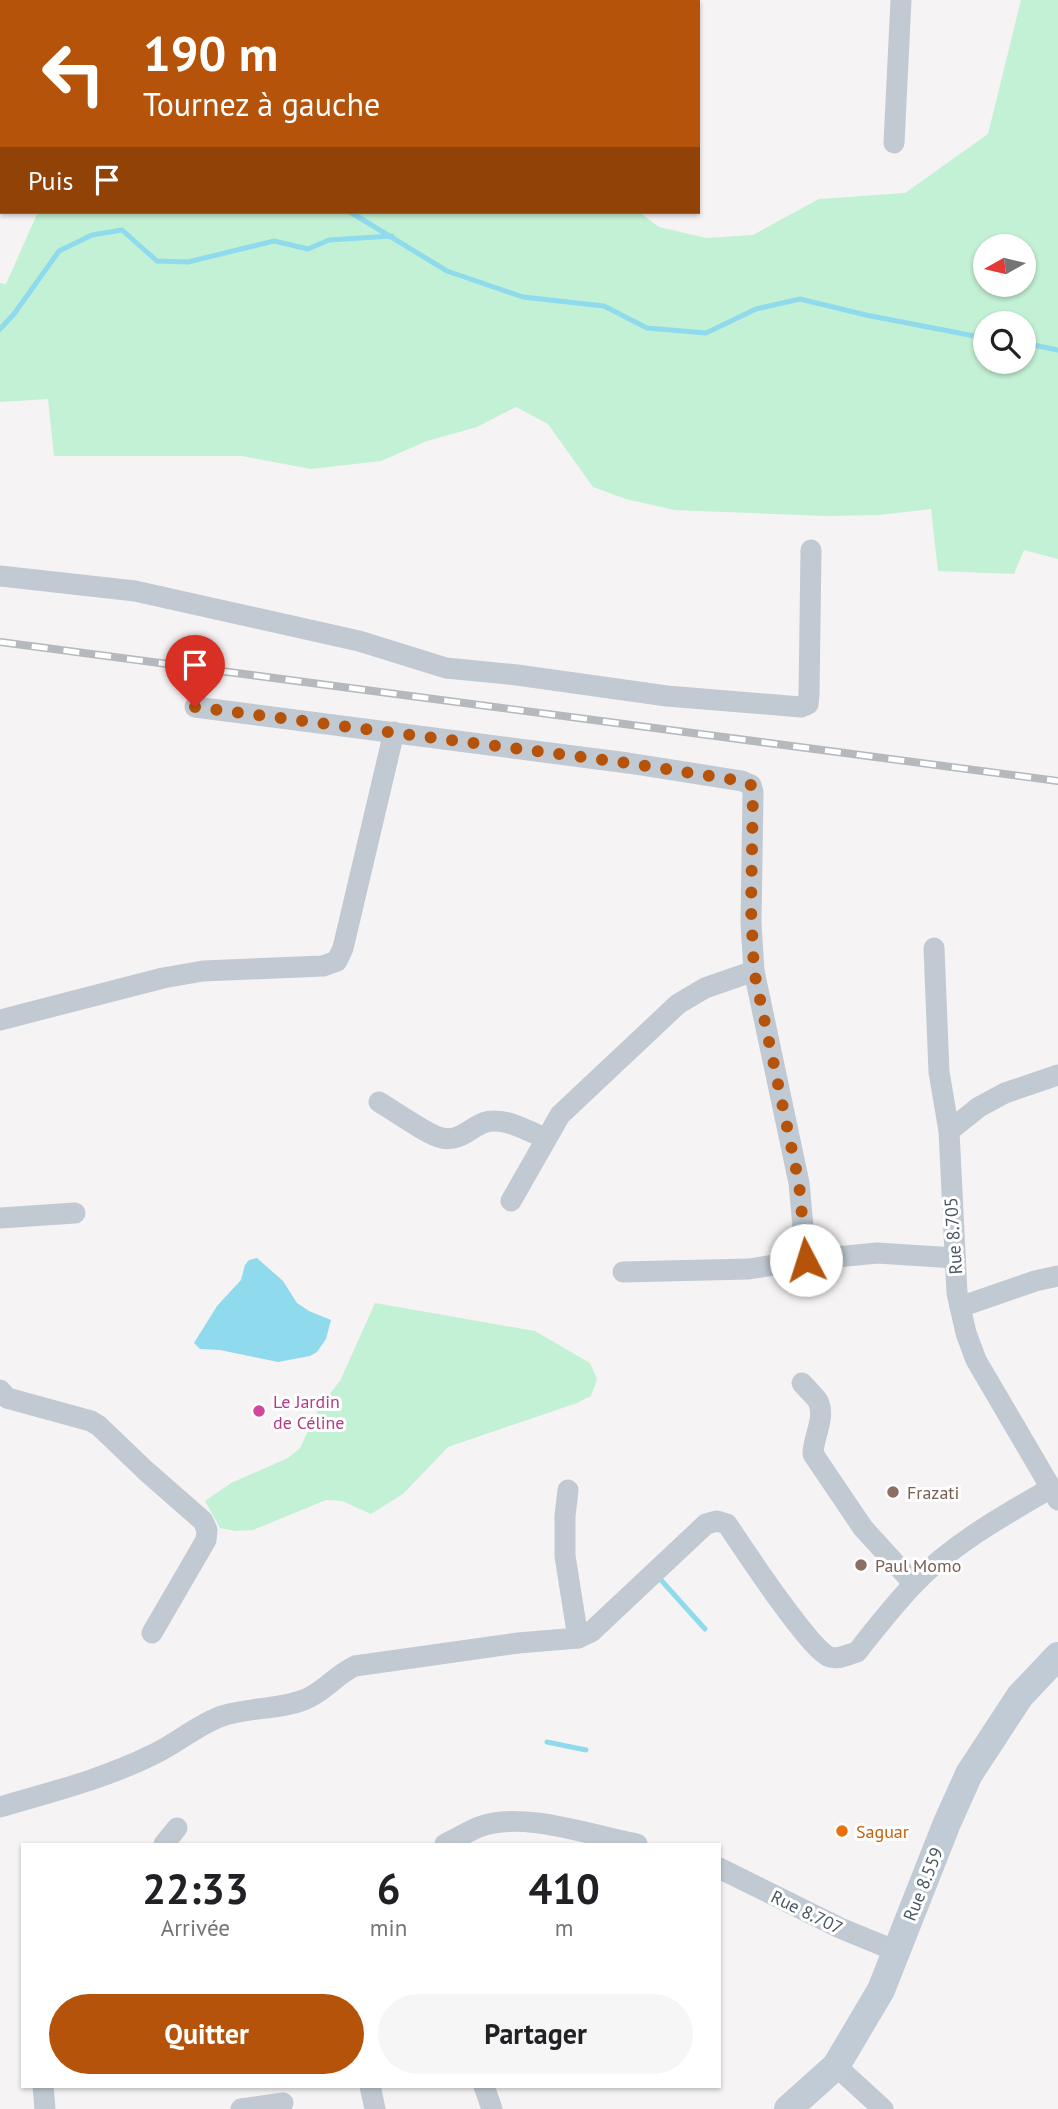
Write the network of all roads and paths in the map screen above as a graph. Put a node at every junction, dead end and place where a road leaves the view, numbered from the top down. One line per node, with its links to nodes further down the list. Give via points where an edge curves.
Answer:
1 (901, 0): 2 (street)
2 (894, 143)
3 (811, 550): 4 (street, via 809,695 808,704 802,707 667,696 446,668 359,641 135,592)
4 (0, 576)
5 (195, 707): 6 (street)
6 (394, 732): 8 (street, via 628,763 751,785); 9 (street, via 337,961 323,966 203,971 163,978)
7 (934, 948): 12 (street, Rue 8.705, via 939,1072)
8 (754, 971): 13 (street, via 705,988 678,1004 560,1115); 18 (street, via 799,1183)
9 (0, 1020)
10 (1058, 1075): 12 (street, via 1005,1093)
11 (379, 1102): 13 (street, via 440,1138 459,1138 491,1121)
12 (949, 1131): 17 (street, Rue 8.705)
13 (545, 1138): 14 (street)
14 (511, 1201)
15 (75, 1213): 16 (street)
16 (0, 1218)
17 (955, 1258): 18 (street, via 877,1253); 21 (street, Rue 8.705)
18 (806, 1260): 19 (street, via 749,1269)
19 (623, 1272)
20 (1058, 1276): 21 (street)
21 (960, 1307): 25 (street, Rue 8.705, via 976,1360)
22 (802, 1383): 26 (street, via 818,1402 820,1414 813,1454 863,1528)
23 (0, 1390): 27 (street, via 7,1398 99,1426 203,1521 206,1540)
24 (568, 1490): 28 (street, via 565,1556)
25 (1055, 1494): 26 (street, via 993,1522)
26 (914, 1584): 28 (street, via 857,1651 832,1658 821,1652 780,1600 727,1524 717,1521 706,1524 591,1632)
27 (152, 1633)
28 (578, 1638): 30 (street, via 355,1666 307,1699 225,1715 150,1757)
29 (1058, 1656): 34 (main road, Rue 8.559, via 1020,1696 969,1774)
30 (0, 1807)
31 (447, 1843): 32 (street, via 481,1826 507,1822 542,1824)
32 (632, 1843)
33 (721, 1869): 34 (street, Rue 8.707)
34 (896, 1951): 35 (main road, Rue 8.559, via 881,1990)
35 (836, 2066): 44 (main road, Rue 8.559); 45 (street)
36 (43, 2088): 40 (street)
37 (370, 2088): 42 (street)
38 (485, 2088): 43 (street)
39 (283, 2103): 41 (street)
40 (45, 2109)
41 (242, 2109)
42 (375, 2109)
43 (492, 2109)
44 (788, 2109)
45 (883, 2109)

